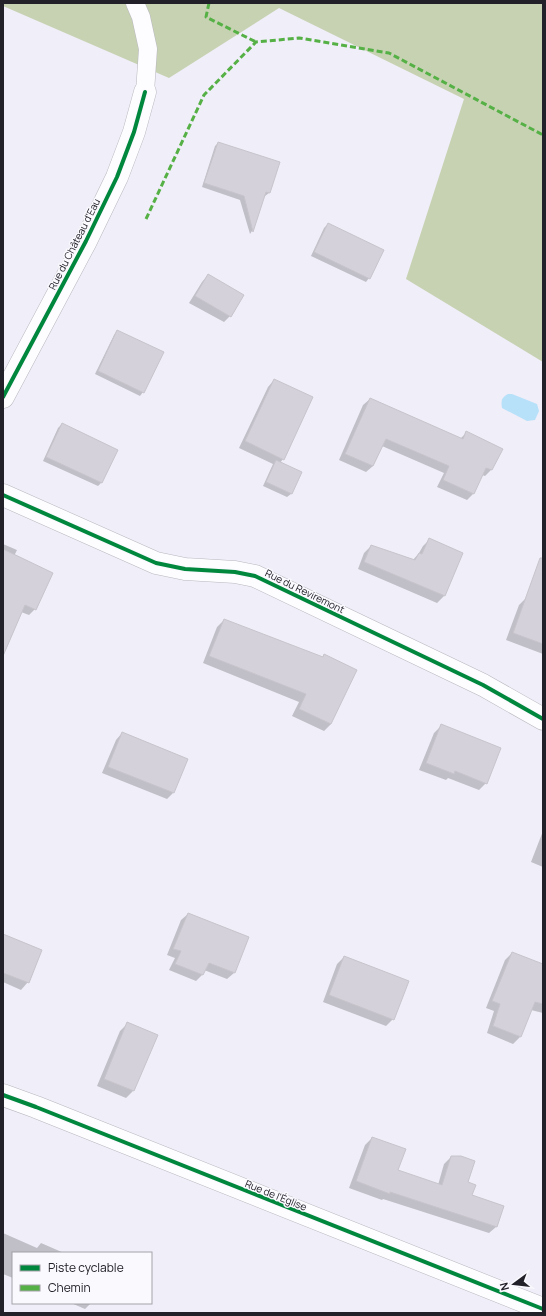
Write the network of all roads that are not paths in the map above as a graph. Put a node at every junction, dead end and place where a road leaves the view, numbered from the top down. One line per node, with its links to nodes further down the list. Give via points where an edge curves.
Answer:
1 (135, 3): 2 (lane, Rue du Château d'Eau, via 148,49)
2 (145, 92): 3 (street, Rue du Château d'Eau, via 134,132 117,177)
3 (3, 397)
4 (3, 495): 5 (street, Rue du Reviremont, via 156,563 185,569 255,576 483,685)
5 (543, 719)
6 (3, 1096): 7 (street, Rue de l'Église)
7 (543, 1309)

